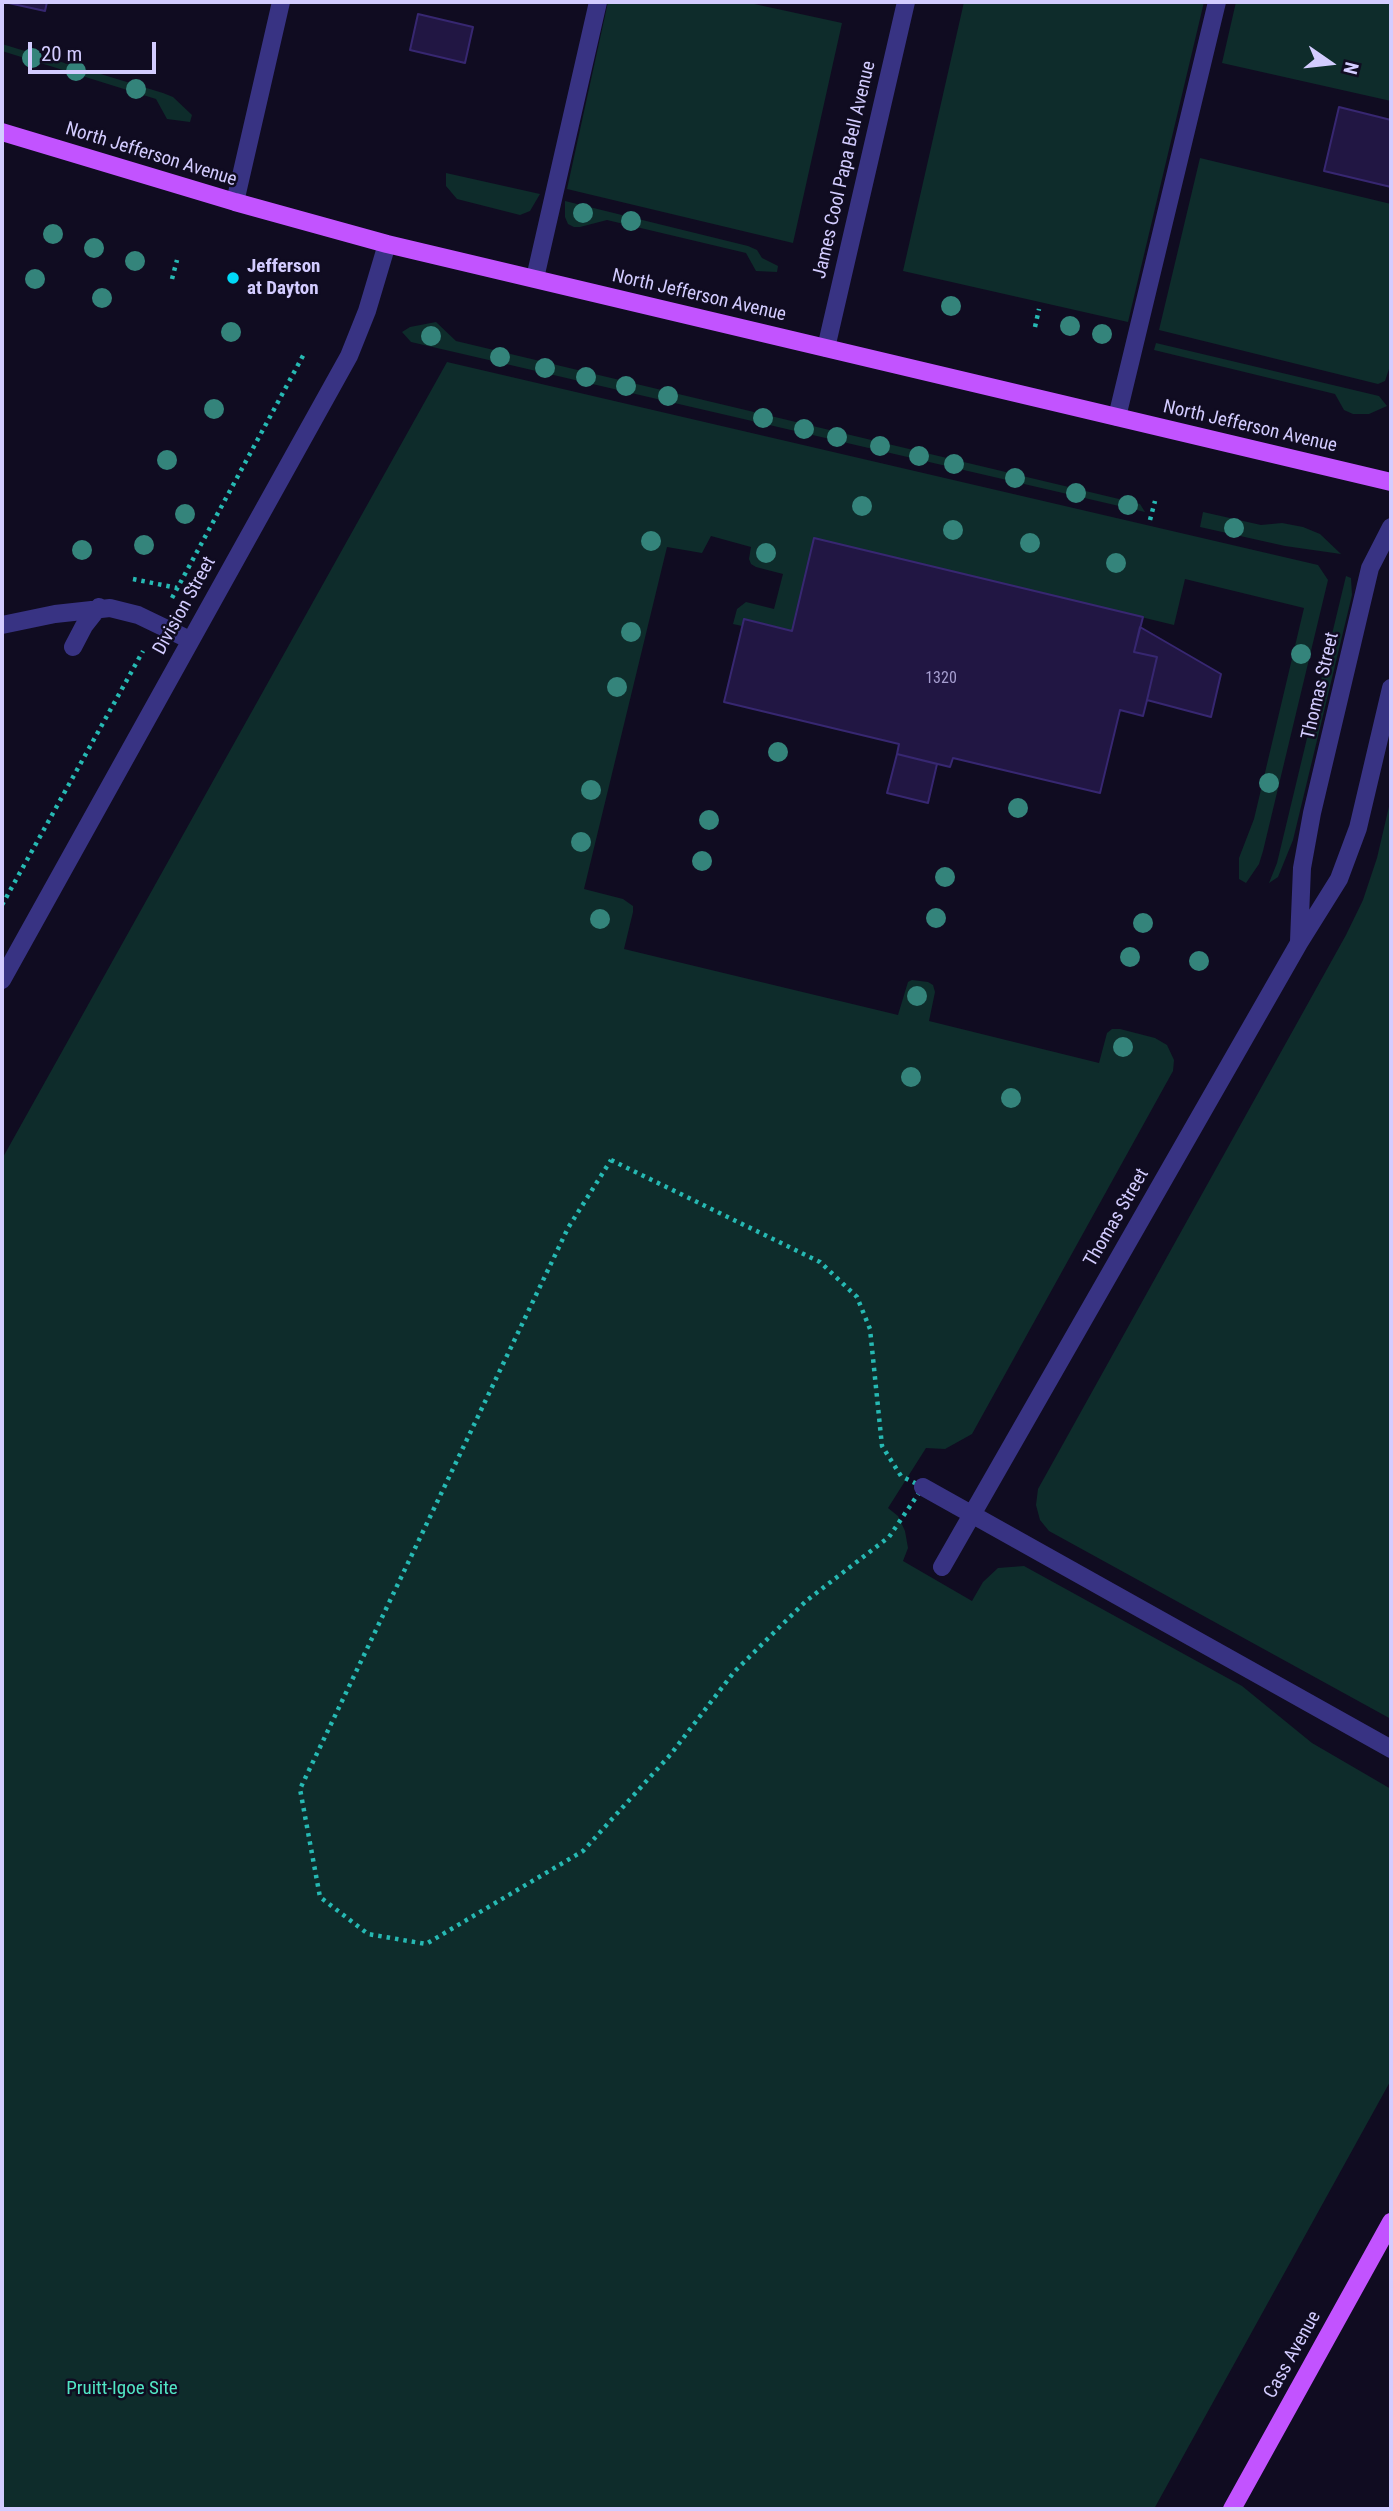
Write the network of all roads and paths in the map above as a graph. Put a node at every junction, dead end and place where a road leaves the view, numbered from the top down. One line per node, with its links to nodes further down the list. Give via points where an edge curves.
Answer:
1 (281, 2): 6 (street)
2 (598, 2): 9 (street)
3 (906, 2): 13 (street, James Cool Papa Bell Avenue)
4 (1217, 2): 14 (street)
5 (2, 132): 6 (main road, North Jefferson Avenue)
6 (235, 202): 7 (main road, North Jefferson Avenue)
7 (387, 244): 9 (main road, North Jefferson Avenue); 21 (street, Division Street, via 368,311 349,356)
8 (177, 260): 10 (path)
9 (535, 278): 13 (main road, North Jefferson Avenue)
10 (172, 279)
11 (1039, 309): 12 (path)
12 (1035, 327)
13 (826, 348): 14 (main road, North Jefferson Avenue)
14 (1117, 417): 15 (main road, North Jefferson Avenue)
15 (1391, 482)
16 (1155, 501): 17 (path)
17 (1150, 520)
18 (1391, 527): 24 (street, Thomas Street, via 1370,568 1312,813 1301,868)
19 (99, 607): 20 (street); 21 (street, via 138,615); 22 (street)
20 (2, 625)
21 (190, 640): 25 (street, Division Street)
22 (74, 647)
23 (1391, 688): 24 (street, Thomas Street, via 1358,828 1339,879)
24 (1299, 943): 27 (street, Thomas Street)
25 (2, 980)
26 (923, 1487): 26 (path, via 889,1537 806,1601 734,1672 671,1754 583,1851 426,1944 368,1934 320,1897 300,1788 568,1228 611,1160 820,1262 857,1297 870,1329 882,1446 901,1476); 27 (street)
27 (971, 1515): 28 (street, Thomas Street); 29 (street)
28 (942, 1567)
29 (1391, 1749)
30 (1391, 2222): 31 (main road, Cass Avenue)
31 (1232, 2509)

